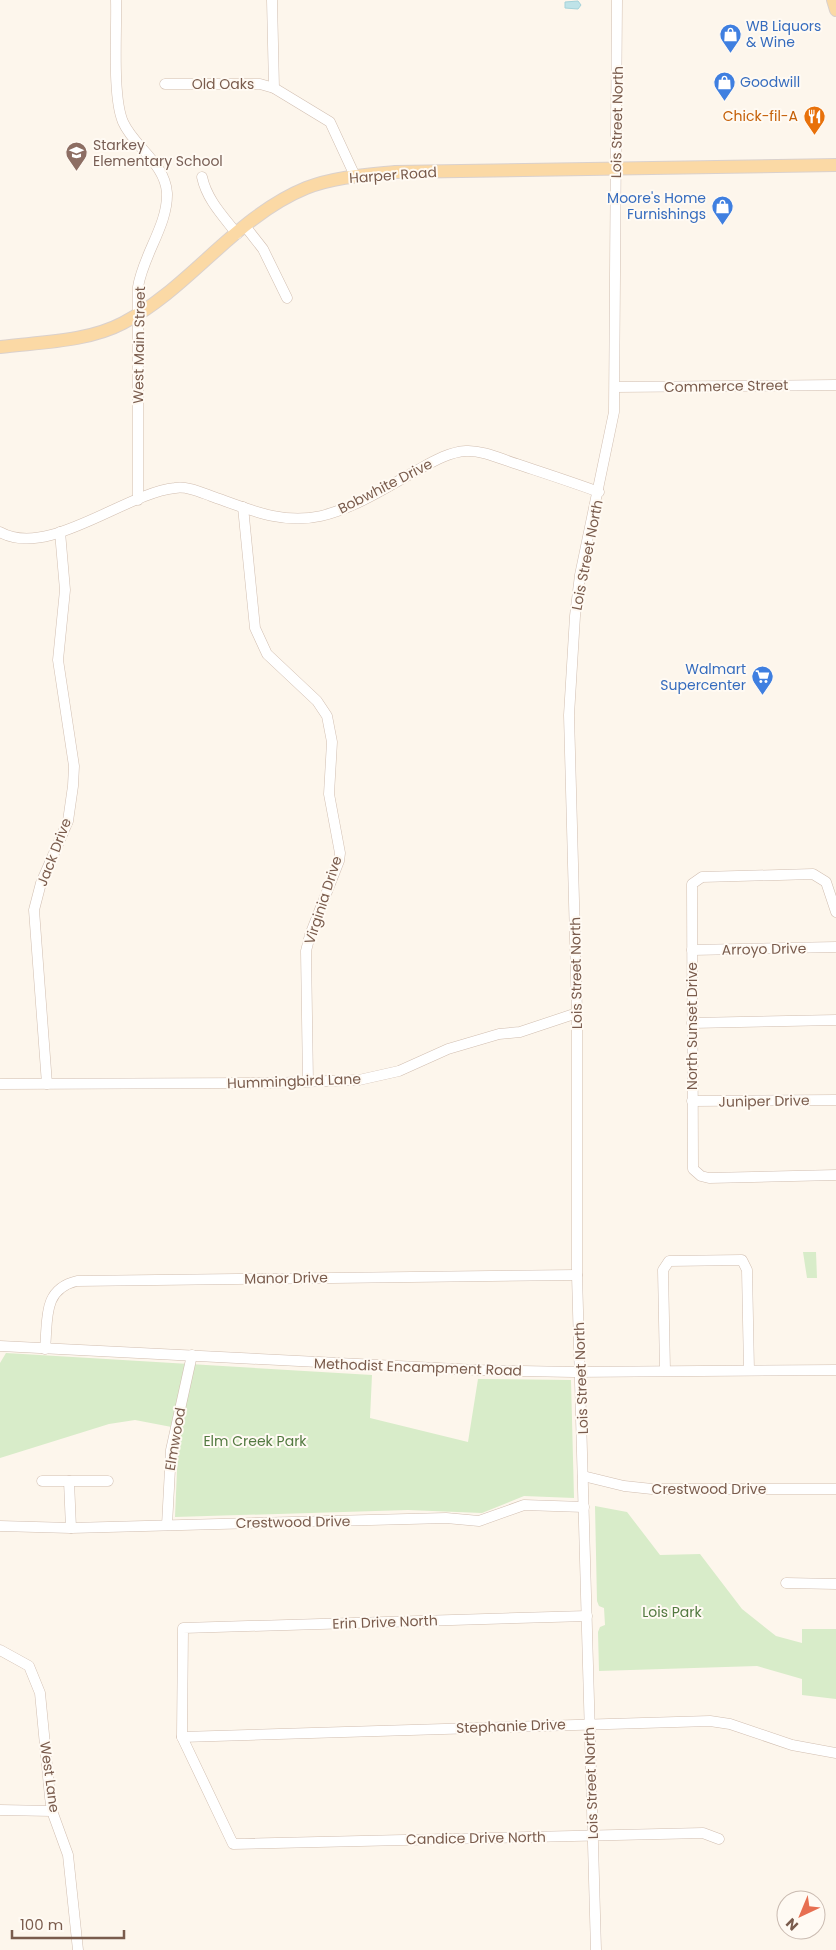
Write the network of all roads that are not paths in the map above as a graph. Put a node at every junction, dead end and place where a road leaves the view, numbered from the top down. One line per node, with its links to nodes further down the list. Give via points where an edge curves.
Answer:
1 (116, 0): 14 (street, West Main Street, via 120,113 132,138 163,176 167,194 164,212 139,281)
2 (272, 0): 7 (street)
3 (617, 0): 9 (street, Lois Street North)
4 (833, 0): 5 (main road)
5 (836, 10)
6 (165, 84): 7 (street, Old Oaks, via 260,84)
7 (274, 88): 10 (street, Old Oaks, via 330,122)
8 (836, 165): 9 (main road, Harper Road)
9 (615, 170): 10 (main road, Harper Road, via 395,172); 17 (street, Lois Street North)
10 (355, 176): 12 (main road, Harper Road, via 307,188 263,212)
11 (202, 177): 12 (street, via 212,201)
12 (241, 230): 13 (street, via 263,249); 14 (main road, Harper Road)
13 (287, 298)
14 (138, 314): 15 (main road, Harper Road, via 92,334); 19 (street, West Main Street)
15 (0, 347)
16 (836, 385): 17 (street, Commerce Street)
17 (615, 387): 18 (street, Lois Street North, via 614,423)
18 (599, 492): 20 (street, Bobwhite Drive, via 466,450 443,457 371,496 321,516 279,518); 26 (street, Lois Street North, via 580,575 569,715)
19 (138, 500): 20 (street, Bobwhite Drive, via 157,492 186,488); 22 (street, Bobwhite Drive)
20 (243, 507): 29 (street, Virginia Drive, via 258,634 267,654 318,701 332,734 329,786 340,853 306,952)
21 (0, 532): 22 (street, Bobwhite Drive, via 21,539)
22 (60, 532): 31 (street, Jack Drive, via 65,590 58,660 74,766 68,821 41,883 34,910)
23 (836, 912): 25 (street, North Sunset Drive, via 826,882 813,874 702,877 692,884)
24 (836, 947): 25 (street, Arroyo Drive)
25 (692, 950): 28 (street, North Sunset Drive)
26 (577, 1013): 29 (street, Hummingbird Lane, via 520,1032 499,1034 448,1049 379,1077); 35 (street, Lois Street North)
27 (836, 1020): 28 (street)
28 (692, 1023): 33 (street, North Sunset Drive)
29 (308, 1082): 31 (street, Hummingbird Lane)
30 (0, 1084): 31 (street, Hummingbird Lane)
31 (48, 1084)
32 (836, 1100): 33 (street, Juniper Drive)
33 (692, 1101): 34 (street, North Sunset Drive, via 693,1169 701,1176)
34 (836, 1175)
35 (577, 1275): 37 (street, Manor Drive, via 78,1281 55,1292 50,1304); 42 (street, Lois Street North)
36 (0, 1346): 37 (street, Methodist Encampment Road)
37 (45, 1349): 38 (street, Methodist Encampment Road)
38 (192, 1355): 42 (street, Methodist Encampment Road, via 350,1365); 49 (street, Elmwood, via 171,1450)
39 (665, 1370): 40 (street, Methodist Encampment Road); 40 (street, via 665,1265 670,1261 742,1260 747,1270); 42 (street, Methodist Encampment Road)
40 (750, 1370): 41 (street, Methodist Encampment Road)
41 (836, 1370)
42 (581, 1372): 43 (street, Lois Street North)
43 (583, 1476): 47 (street, Crestwood Drive, via 652,1490); 48 (street, Lois Street North)
44 (108, 1480): 46 (street)
45 (42, 1481): 46 (street)
46 (69, 1481): 51 (street)
47 (836, 1489)
48 (584, 1507): 49 (street, Crestwood Drive, via 524,1505 479,1521 446,1518); 54 (street, Lois Street North)
49 (167, 1525): 51 (street, Crestwood Drive)
50 (0, 1526): 51 (street, Crestwood Drive)
51 (70, 1528)
52 (786, 1584): 53 (street)
53 (836, 1584)
54 (587, 1616): 56 (street, Lois Street North); 57 (street, Erin Drive North, via 183,1628)
55 (0, 1650): 60 (street, West Lane, via 29,1666 40,1693)
56 (588, 1724): 57 (street, Stephanie Drive); 58 (street, Stephanie Drive, via 710,1721 730,1724 792,1746); 61 (street, Lois Street North)
57 (182, 1737): 61 (street, Candice Drive North, via 233,1844)
58 (836, 1753)
59 (0, 1810): 60 (street)
60 (52, 1811): 63 (street, West Lane, via 68,1855)
61 (592, 1835): 62 (street, Candice Drive North, via 703,1833); 64 (street, Lois Street North)
62 (719, 1839)
63 (78, 1950)
64 (596, 1950)

